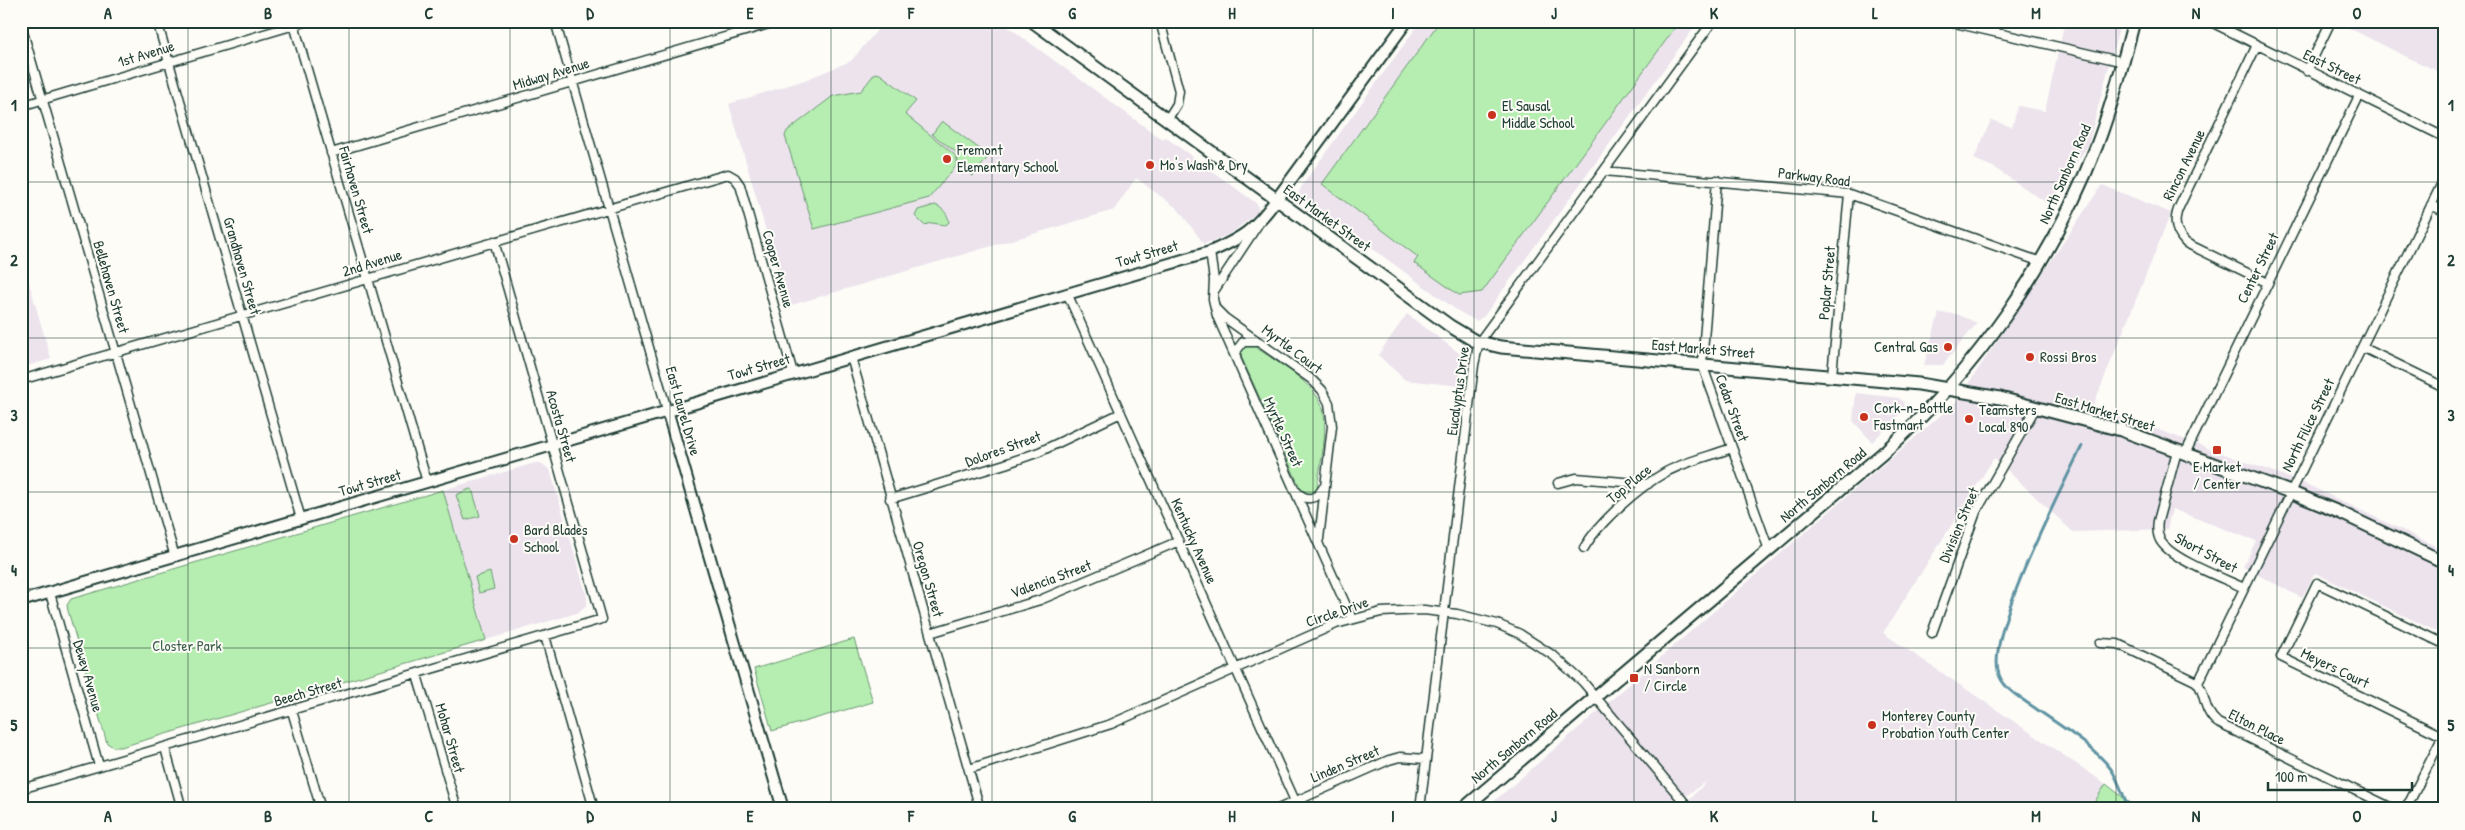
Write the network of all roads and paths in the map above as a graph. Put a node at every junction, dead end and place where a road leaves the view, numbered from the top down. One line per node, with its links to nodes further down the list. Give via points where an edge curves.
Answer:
1 (156, 21): 18 (street, Grandhaven Street)
2 (308, 21): 14 (street, 1st Avenue)
3 (555, 21): 21 (street, East Laurel Drive)
4 (779, 21): 21 (street, Midway Avenue)
5 (1032, 21): 25 (main road, East Market Street)
6 (1160, 21): 25 (street, via 1179,91 1177,104)
7 (1407, 21): 33 (street, Towt Street)
8 (1713, 21): 28 (street, Eucalyptus Drive)
9 (1946, 21): 16 (street)
10 (1998, 21): 16 (street)
11 (2134, 21): 19 (main road, North Sanborn Road)
12 (2208, 21): 17 (street, East Street)
13 (2331, 21): 20 (street)
14 (293, 23): 18 (street, 1st Avenue); 27 (street, Fairhaven Street)
15 (21, 25): 23 (street, Bellehaven Street)
16 (1995, 32): 19 (street)
17 (2257, 45): 20 (street, East Street); 42 (street, Rincon Avenue, via 2175,221 2186,243)
18 (168, 62): 23 (street, 1st Avenue); 46 (street, Grandhaven Street)
19 (2124, 62): 40 (main road, North Sanborn Road, via 2096,146)
20 (2307, 70): 22 (street, East Street)
21 (572, 82): 27 (street, Midway Avenue); 35 (street, East Laurel Drive)
22 (2359, 96): 26 (street, East Street); 42 (street, Center Street)
23 (43, 99): 24 (street, 1st Avenue); 50 (street, Bellehaven Street)
24 (21, 106)
25 (1167, 120): 33 (main road, East Market Street)
26 (2444, 137)
27 (331, 153): 41 (street, Fairhaven Street)
28 (1604, 171): 31 (street, Parkway Road); 47 (street, Eucalyptus Drive)
29 (732, 176): 35 (street, 2nd Avenue, via 724,174); 54 (street, Cooper Avenue, via 740,185)
30 (2444, 178): 34 (street, North Filice Street)
31 (1717, 180): 32 (street, Parkway Road); 53 (street, Cedar Street)
32 (1849, 194): 40 (street, Parkway Road); 55 (street, Poplar Street)
33 (1276, 200): 37 (street, Towt Street); 47 (main road, East Market Street, via 1450,326)
34 (2431, 205): 36 (street); 49 (street, North Filice Street)
35 (608, 208): 38 (street, 2nd Avenue); 60 (street, East Laurel Drive)
36 (2444, 211)
37 (1264, 216): 39 (street, Towt Street, via 1238,240); 43 (street)
38 (494, 241): 41 (street, 2nd Avenue); 62 (street, Acosta Street)
39 (1210, 252): 43 (street, Myrtle Street); 44 (street, Towt Street)
40 (2041, 262): 58 (main road, North Sanborn Road)
41 (368, 279): 46 (street, 2nd Avenue); 65 (street, Fairhaven Street)
42 (2266, 282): 64 (street, Center Street)
43 (1214, 291): 45 (street, Myrtle Street)
44 (1067, 293): 51 (street, Towt Street); 61 (street, Kentucky Avenue)
45 (1215, 306): 48 (street, Myrtle Court, via 1225,318); 52 (street, Myrtle Street)
46 (242, 316): 50 (street, 2nd Avenue); 72 (street, Grandhaven Street)
47 (1479, 342): 53 (main road, East Market Street, via 1501,347); 82 (street, Eucalyptus Drive)
48 (1260, 343): 52 (street, via 1243,342 1237,350); 68 (street, Myrtle Court, via 1315,383 1329,403 1332,426)
49 (2362, 347): 57 (street); 70 (street, North Filice Street)
50 (116, 352): 56 (street, 2nd Avenue); 77 (street, Bellehaven Street)
51 (851, 357): 54 (street, Towt Street); 71 (street, Oregon Street)
52 (1236, 360): 69 (street, Myrtle Street)
53 (1702, 364): 55 (main road, East Market Street); 63 (street, Cedar Street)
54 (794, 373): 60 (street, Towt Street)
55 (1832, 375): 58 (main road, East Market Street)
56 (21, 380)
57 (2444, 386)
58 (1949, 388): 59 (main road, East Market Street); 76 (main road, North Sanborn Road, via 1896,442)
59 (2036, 407): 64 (main road, East Market Street, via 2121,430); 86 (street, Division Street, via 1976,512)
60 (667, 410): 62 (street, Towt Street); 108 (street, East Laurel Drive)
61 (1121, 413): 71 (street, Dolores Street, via 1005,464); 73 (street, Kentucky Avenue)
62 (553, 446): 65 (street, Towt Street); 83 (street, Acosta Street)
63 (1732, 448): 67 (street, Top Place, via 1667,472); 76 (street, Cedar Street)
64 (2181, 452): 70 (main road, East Market Street); 79 (street, Short Street, via 2159,516 2157,530 2160,540 2171,552)
65 (427, 482): 72 (street, Towt Street)
66 (1558, 483): 67 (street, via 1576,478)
67 (1648, 484): 75 (street, Top Place, via 1594,532)
68 (1324, 486): 69 (street, via 1310,499 1300,496); 74 (street, Myrtle Court)
69 (1293, 488): 74 (street, Myrtle Street)
70 (2290, 492): 78 (main road, East Market Street, via 2342,512); 79 (street, North Filice Street)
71 (890, 499): 85 (street, Oregon Street)
72 (301, 519): 77 (street, Towt Street)
73 (1179, 541): 85 (street, Valencia Street, via 1049,596); 90 (street, Kentucky Avenue)
74 (1320, 546): 84 (street, Myrtle Street)
75 (1584, 548)
76 (1769, 550): 93 (main road, North Sanborn Road)
77 (175, 557): 80 (street, Towt Street)
78 (2444, 562)
79 (2244, 588): 92 (street, North Filice Street)
80 (50, 593): 81 (street, Towt Street); 98 (street, Dewey Avenue)
81 (21, 601)
82 (1443, 612): 84 (street, Circle Drive, via 1396,610); 93 (street, Circle Drive, via 1487,621 1525,637 1566,666); 97 (street, Eucalyptus Drive)
83 (602, 619): 87 (street, Beech Street)
84 (1352, 619): 90 (street, Circle Drive)
85 (930, 633): 99 (street, Oregon Street)
86 (1932, 633)
87 (545, 636): 91 (street, Beech Street); 107 (street)
88 (2100, 643): 92 (street, via 2118,644)
89 (2444, 644): 95 (street, Meyers Court, via 2317,583 2281,657)
90 (1236, 669): 99 (street, Circle Drive, via 1095,730); 101 (street, Kentucky Avenue)
91 (417, 675): 94 (street, Beech Street); 106 (street, Mohar Street)
92 (2198, 683): 114 (street, Elton Place, via 2207,711 2218,723)
93 (1595, 697): 112 (main road, North Sanborn Road); 113 (street, Circle Drive)
94 (292, 711): 96 (street, Beech Street); 105 (street)
95 (2443, 735): 103 (street, via 2410,801)
96 (165, 748): 98 (street, Beech Street); 104 (street)
97 (1425, 759): 101 (street, Linden Street, via 1400,757 1389,760); 111 (street, Eucalyptus Drive)
98 (99, 766): 100 (street, Beech Street)
99 (969, 768): 109 (street, Oregon Street)
100 (21, 789)
101 (1295, 800): 102 (street, Linden Street)
102 (1288, 807): 110 (street, Linden Street)
103 (2399, 808)
104 (182, 809)
105 (321, 809)
106 (457, 809)
107 (594, 809)
108 (782, 809)
109 (980, 809)
110 (1278, 809)
111 (1420, 809)
112 (1463, 809)
113 (1690, 809)
114 (2394, 809)

